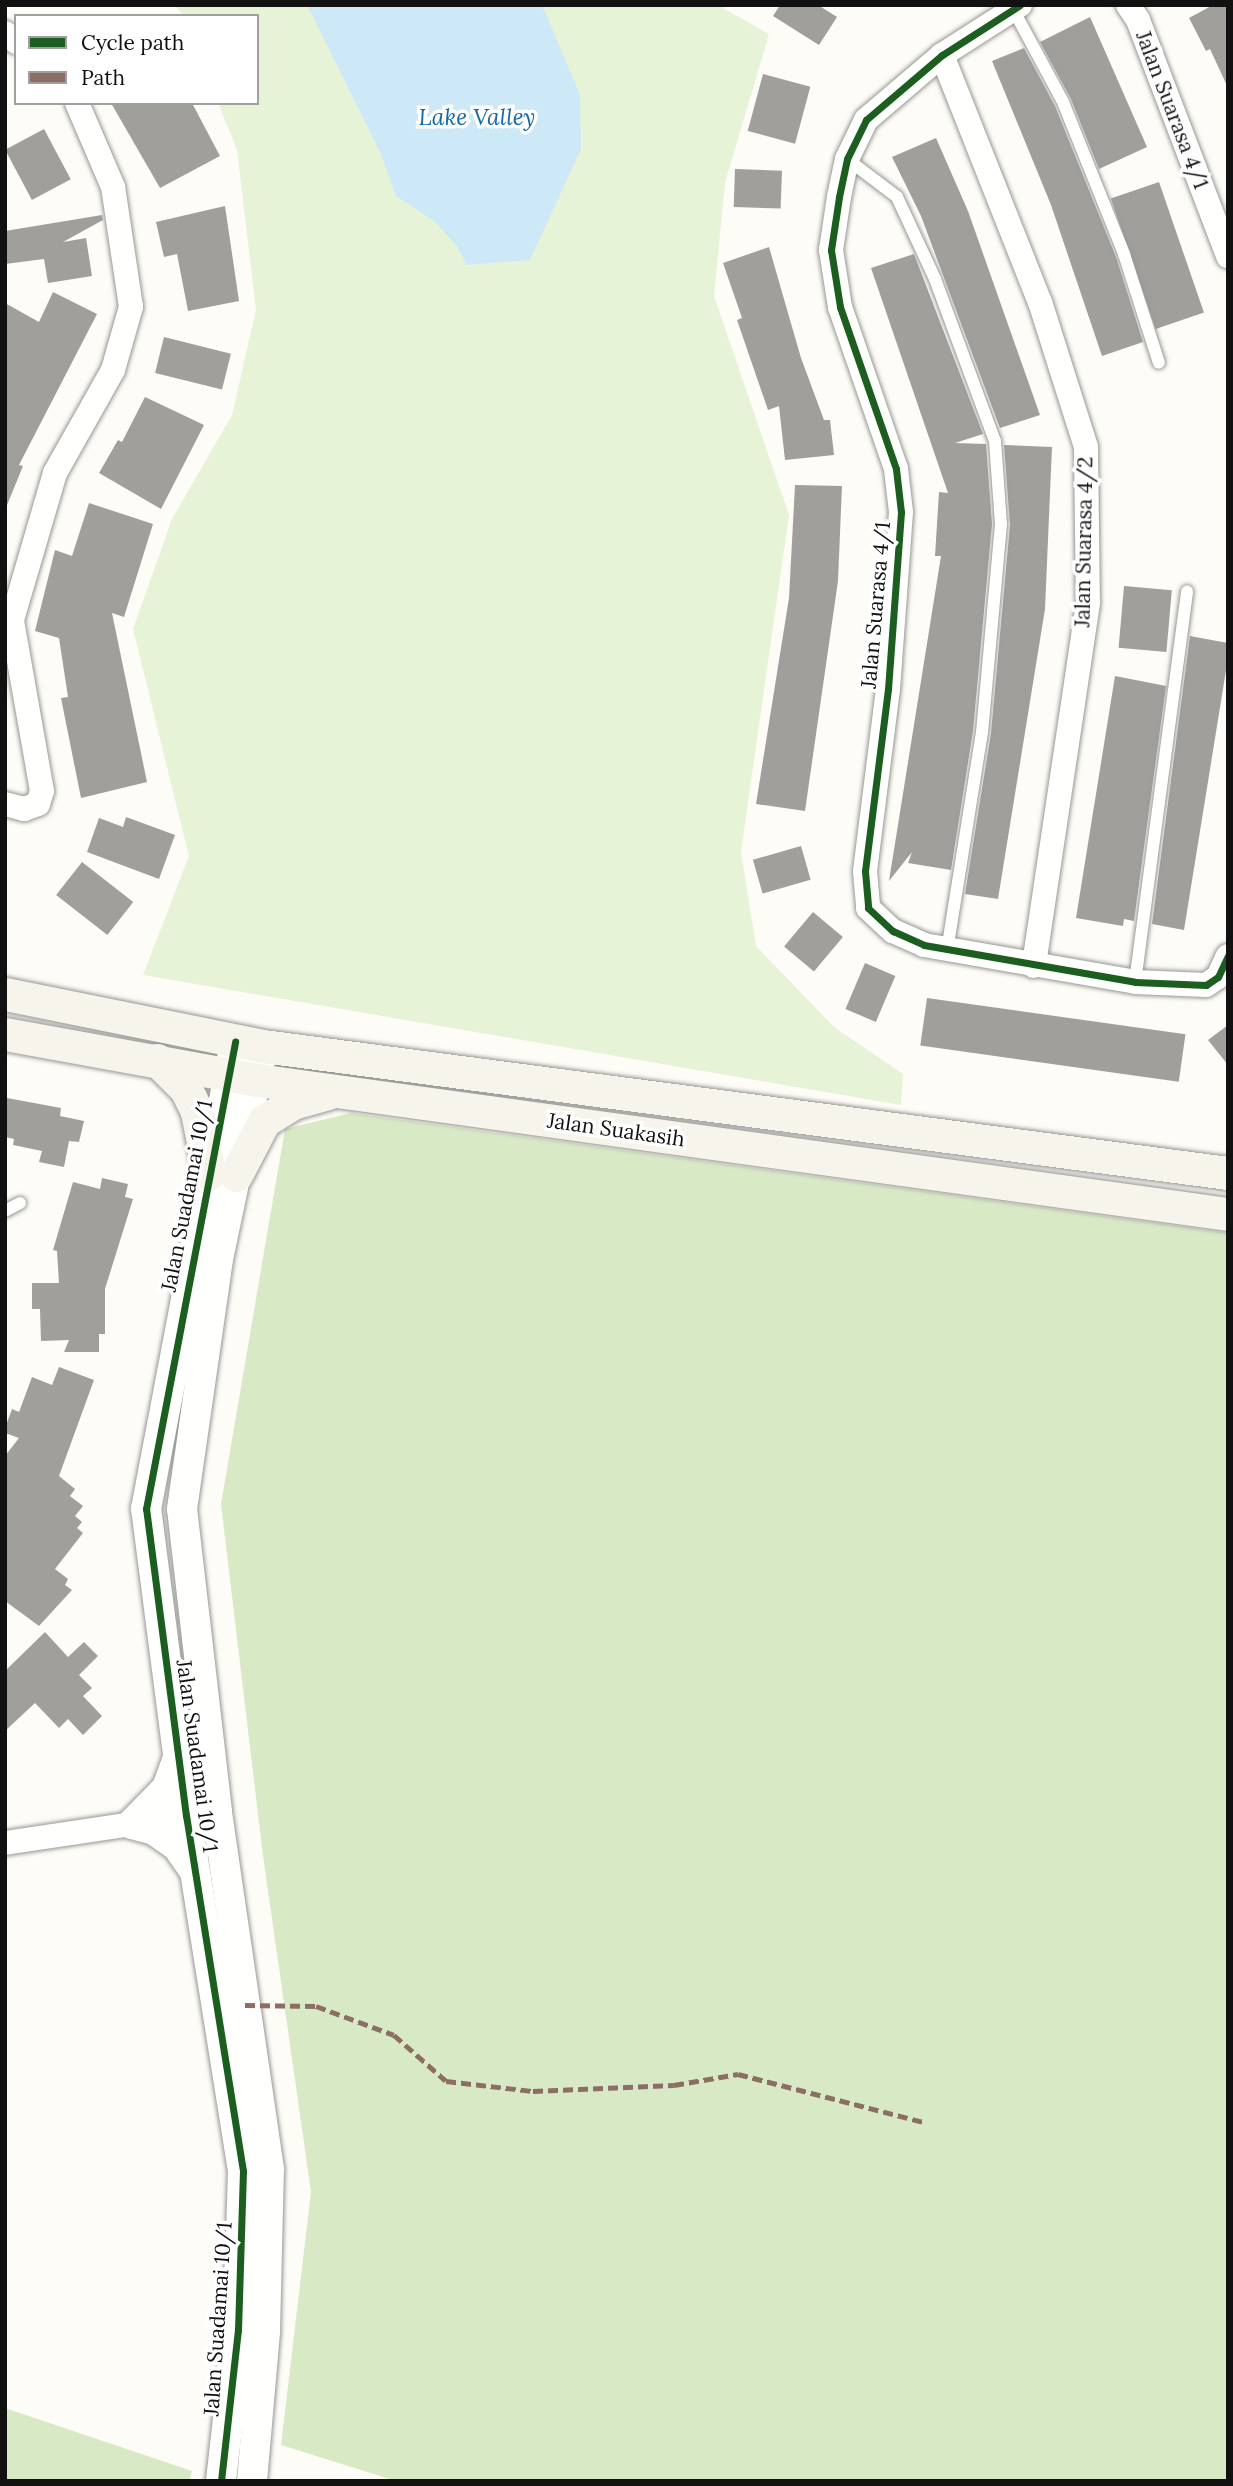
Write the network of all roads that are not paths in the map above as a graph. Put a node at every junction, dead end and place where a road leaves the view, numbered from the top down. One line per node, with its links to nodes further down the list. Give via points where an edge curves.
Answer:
1 (1128, 5): 6 (street, Jalan Suarasa 4/1, via 1138,20)
2 (1016, 7): 3 (street, Jalan Suarasa 4/1); 7 (lane, via 1063,102 1124,254)
3 (942, 55): 5 (street, Jalan Suarasa 4/1, via 866,120); 12 (street, Jalan Suarasa 4/2, via 1040,302 1086,447 1088,603)
4 (78, 105): 9 (street, via 113,187 131,307 113,370 55,473 12,620 43,792 38,804 24,809)
5 (847, 159): 10 (lane, via 897,197 935,279 995,442 1001,524 983,718); 10 (street, Jalan Suarasa 4/1, via 831,250 840,307 896,469 901,512 891,662 865,871 868,908 893,931)
6 (1228, 256)
7 (1159, 363)
8 (1187, 591): 13 (lane)
9 (5, 804)
10 (947, 950): 12 (street, Jalan Suarasa 4/1)
11 (1228, 956): 13 (street, Jalan Suarasa 4/1, via 1218,978 1206,985)
12 (1034, 966): 13 (street, Jalan Suarasa 4/1)
13 (1135, 982)
14 (5, 994): 16 (main road, Jalan Suakasih)
15 (5, 1034): 17 (main road, Jalan Suakasih)
16 (249, 1044): 18 (street, Jalan Suadamai 10/1); 20 (main road, Jalan Suakasih)
17 (157, 1060): 18 (main road, Jalan Suakasih); 21 (main road, via 186,1088)
18 (242, 1077): 19 (main road, Jalan Suakasih); 21 (street, Jalan Suadamai 10/1)
19 (334, 1091): 21 (main road, via 293,1102 264,1121); 24 (main road, Jalan Suakasih)
20 (1228, 1173)
21 (222, 1175): 25 (street, Jalan Suadamai 10/1, via 146,1509); 26 (street, Jalan Suadamai 10/1, via 218,1259 182,1509)
22 (20, 1203): 23 (lane)
23 (5, 1211)
24 (1228, 1214)
25 (179, 1755): 27 (street, Jalan Suadamai 10/1); 28 (street, via 167,1788)
26 (216, 1811): 27 (street, Jalan Suadamai 10/1); 31 (street, Jalan Suadamai 10/1, via 269,2169 265,2331)
27 (186, 1816): 28 (street, Jalan Suadamai 10/1); 30 (street, Jalan Suadamai 10/1)
28 (132, 1824): 29 (street, Jalan Suadamai 10/1); 30 (street, via 154,1830 177,1846)
29 (5, 1843)
30 (196, 1873): 31 (street, Jalan Suadamai 10/1, via 243,2171 238,2330)
31 (242, 2478)

